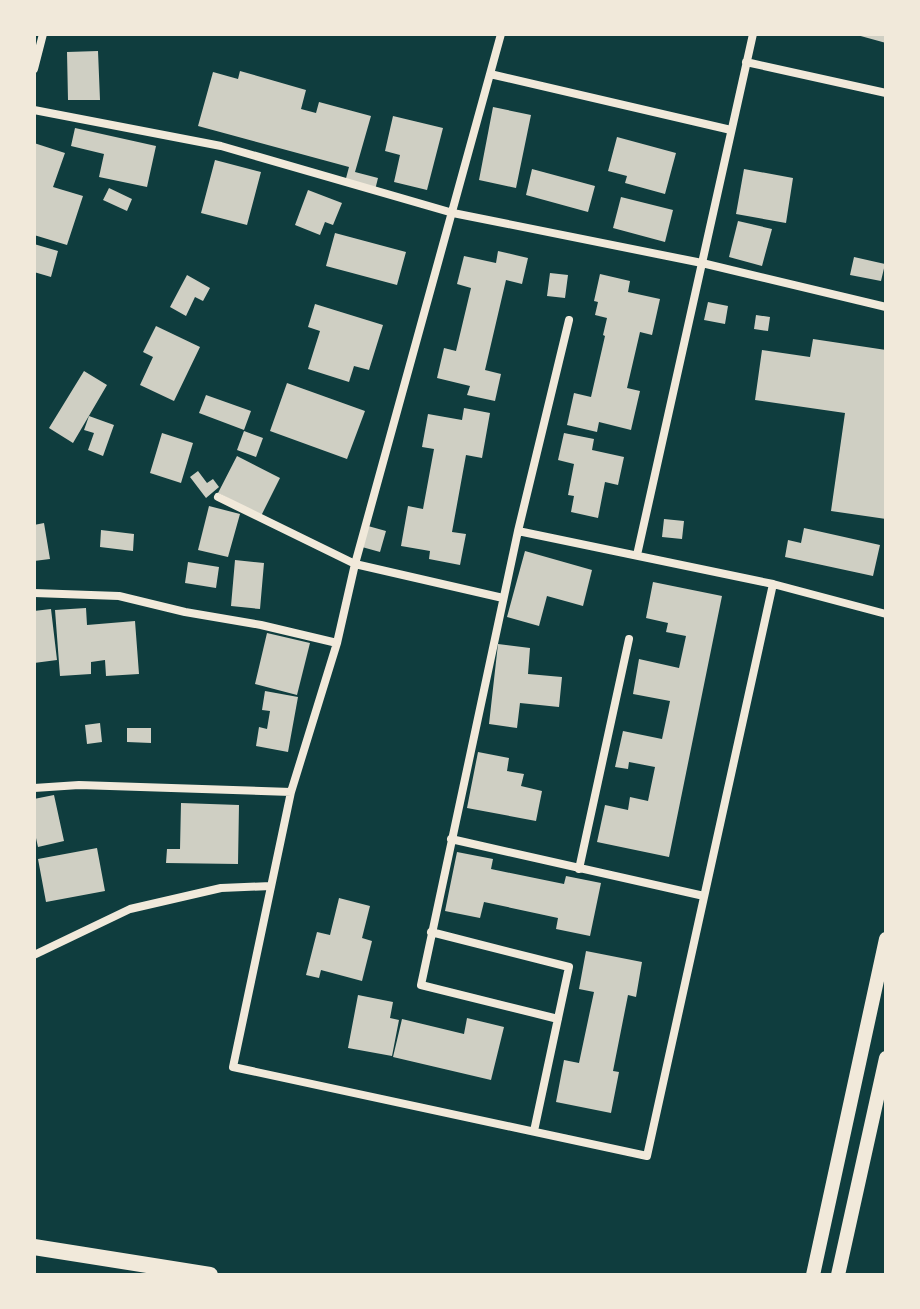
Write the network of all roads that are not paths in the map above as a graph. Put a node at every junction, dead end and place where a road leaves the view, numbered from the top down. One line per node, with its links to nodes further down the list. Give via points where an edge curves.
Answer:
1 (43, 34): 5 (street)
2 (501, 34): 6 (street)
3 (753, 34): 4 (street)
4 (746, 62): 7 (street); 9 (street)
5 (34, 69)
6 (490, 74): 9 (street); 10 (street)
7 (886, 93)
8 (34, 110): 10 (street, via 221,146)
9 (731, 130): 11 (street)
10 (453, 213): 11 (street); 17 (street)
11 (702, 263): 12 (street); 16 (street)
12 (886, 307)
13 (569, 320): 15 (street)
14 (218, 497): 17 (street)
15 (518, 531): 16 (street); 20 (street)
16 (637, 555): 18 (street)
17 (355, 564): 20 (street); 23 (street)
18 (773, 584): 21 (street); 29 (street)
19 (34, 593): 23 (street, via 119,596)
20 (503, 598): 26 (street)
21 (886, 614)
22 (629, 639): 27 (street)
23 (337, 643): 25 (street)
24 (34, 788): 25 (street)
25 (291, 792): 28 (street)
26 (451, 839): 27 (street); 30 (street)
27 (579, 869): 29 (street)
28 (271, 886): 32 (street, via 221,888 130,909); 35 (street, via 233,1067)
29 (704, 896): 35 (street, via 647,1156)
30 (431, 932): 33 (street, via 421,985); 33 (street, via 569,967)
31 (886, 939): 38 (highway)
32 (34, 955)
33 (558, 1019): 35 (street)
34 (886, 1058): 39 (highway)
35 (534, 1131)
36 (34, 1247): 37 (highway)
37 (210, 1275)
38 (813, 1275)
39 (838, 1275)

